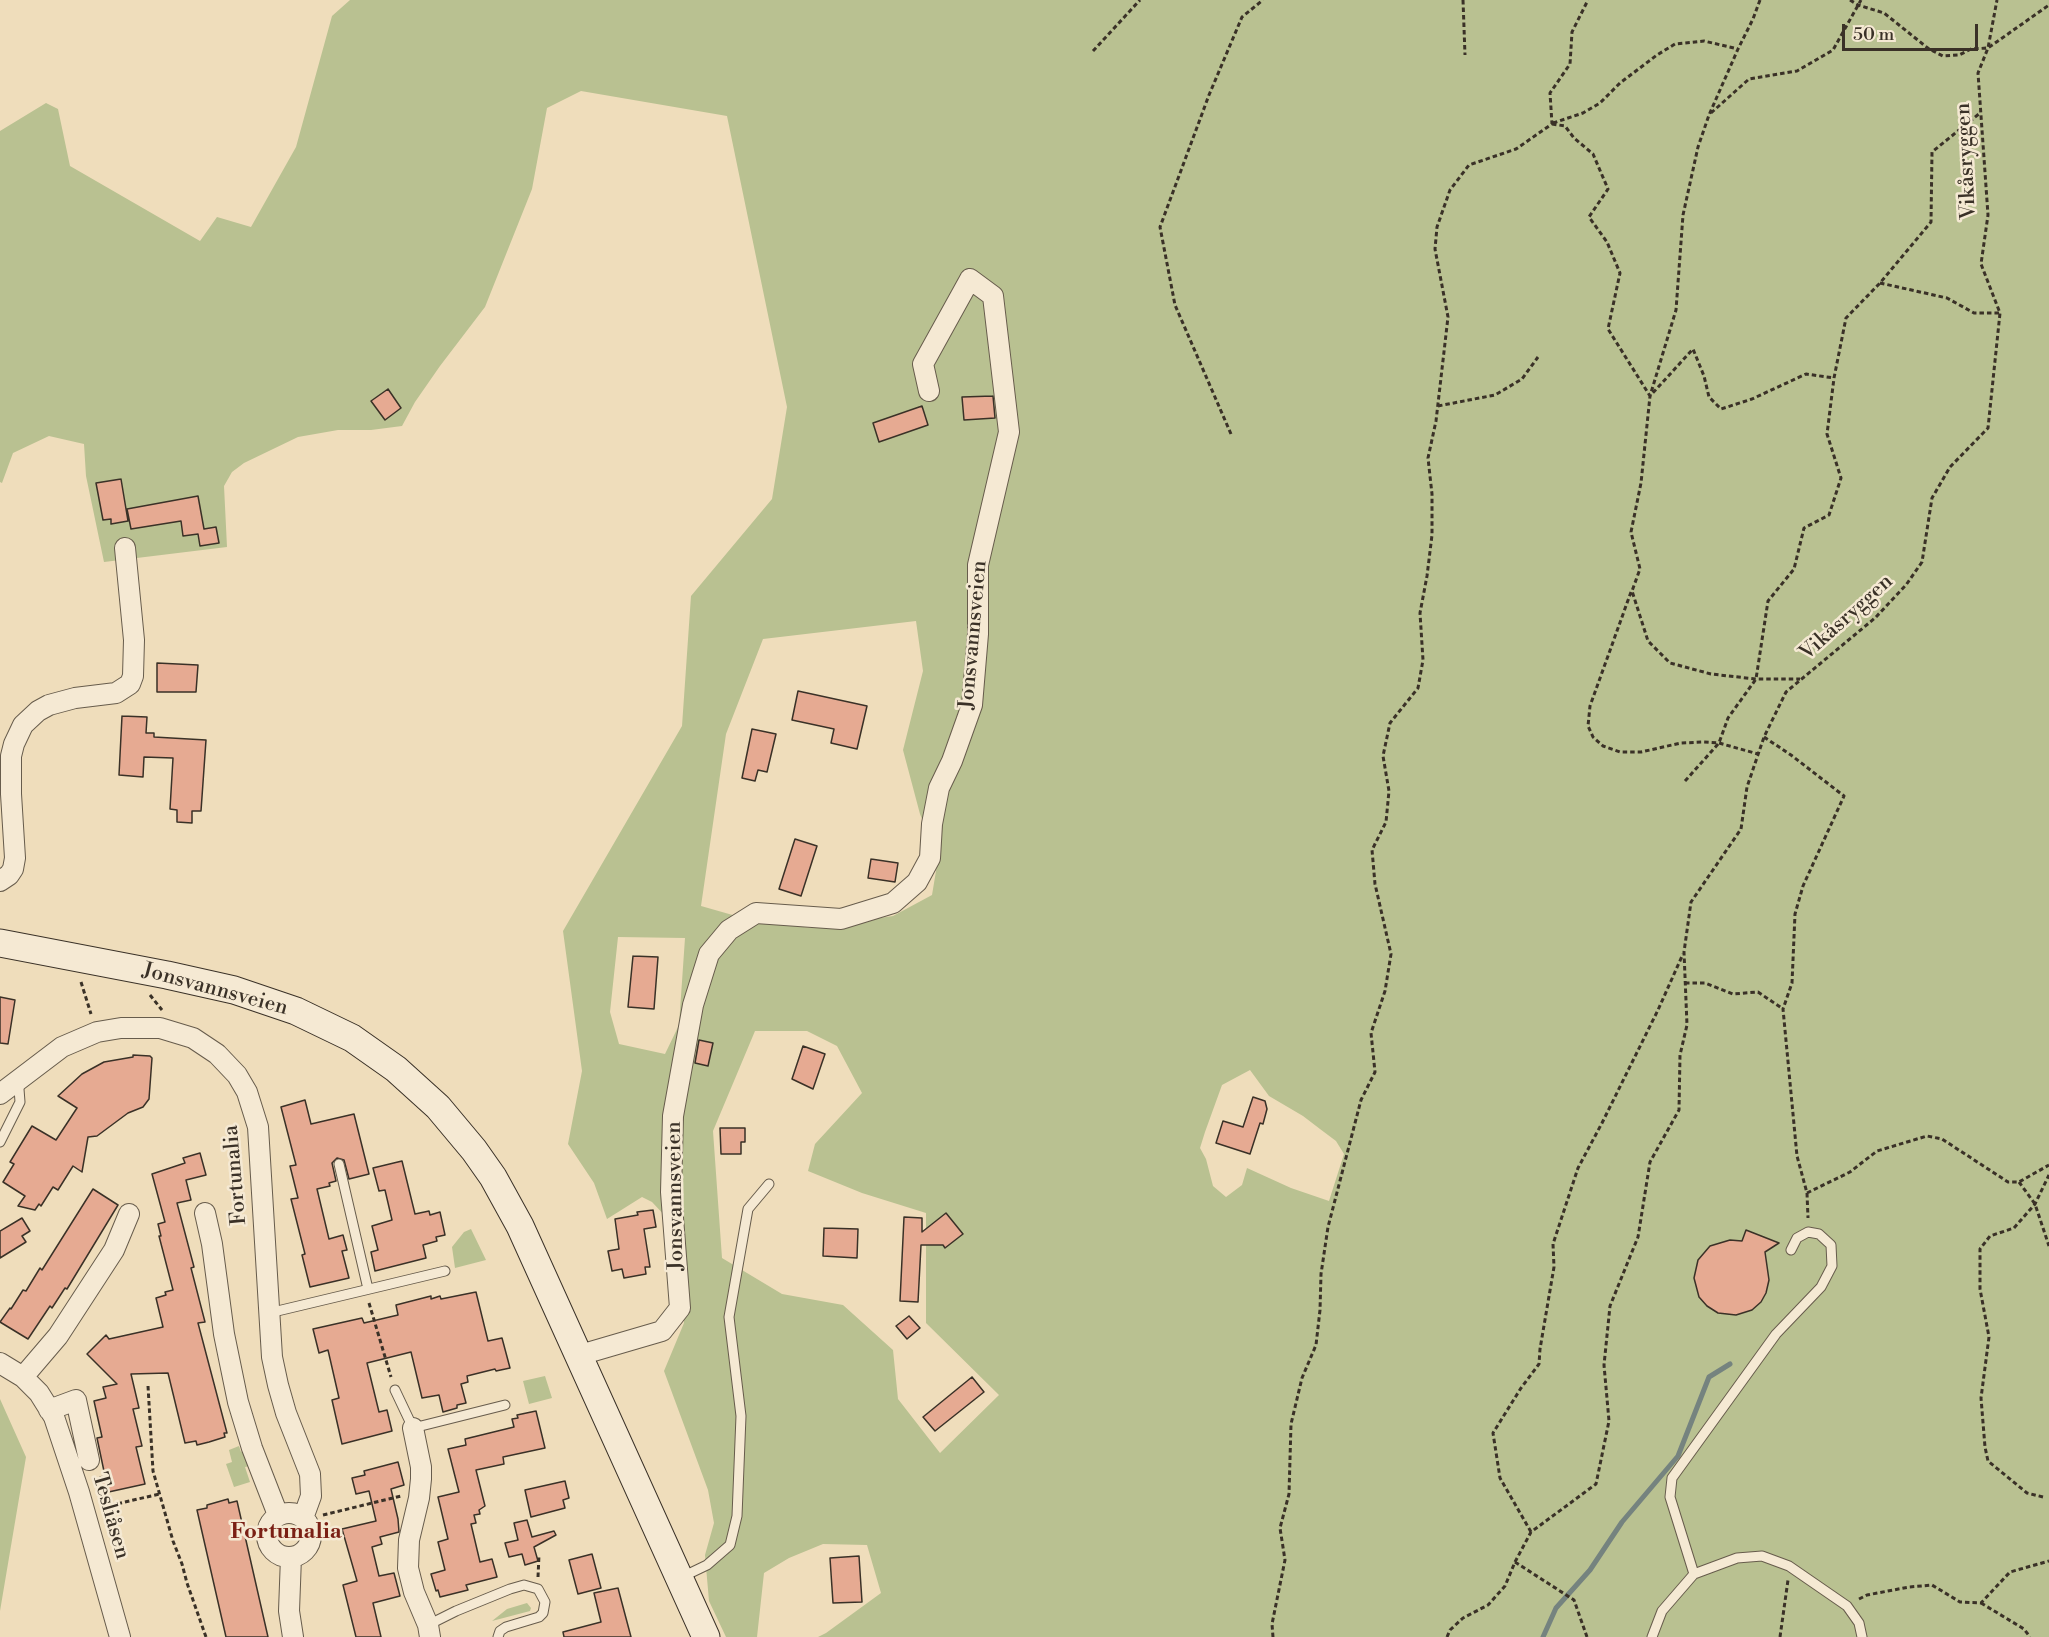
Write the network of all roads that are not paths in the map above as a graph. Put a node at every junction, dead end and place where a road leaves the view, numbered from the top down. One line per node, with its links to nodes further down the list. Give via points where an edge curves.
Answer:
1 (929, 391): 15 (street, Jonsvannsveien, via 923,364 970,279 993,296 1010,432 978,565 972,705 939,788 930,858 917,882 893,903 841,919 756,913 729,930 709,954 693,1005 673,1116 671,1192 680,1308 662,1330)
2 (125, 548): 3 (street, via 134,640 133,676 116,693 49,705 23,725 11,763 15,858 13,869)
3 (0, 881)
4 (0, 943): 15 (main road, Jonsvannsveien, via 234,990 296,1011 352,1038 396,1069 454,1125 493,1177)
5 (7, 1089): 6 (lane, Fortunalia, via 19,1089 20,1102); 14 (street, Fortunalia, via 62,1047 97,1032 142,1027 174,1031 212,1050 237,1075 258,1127)
6 (0, 1142)
7 (339, 1164): 13 (lane)
8 (769, 1184): 27 (lane, via 748,1209 729,1317 741,1416 737,1516 730,1545 706,1565)
9 (205, 1213): 23 (street, Fortunalia, via 238,1402)
10 (129, 1214): 17 (street, via 114,1250 58,1336)
11 (1791, 1250): 26 (lane, via 1797,1238 1808,1232 1819,1234 1831,1245 1832,1266 1821,1287 1776,1334 1672,1478 1670,1497)
12 (445, 1271): 13 (lane)
13 (368, 1289): 14 (lane)
14 (269, 1312): 24 (street, Fortunalia, via 278,1385 310,1474 311,1496)
15 (580, 1355): 27 (main road, Jonsvannsveien)
16 (0, 1363): 17 (street, Tesliåsen)
17 (23, 1377): 20 (street, Tesliåsen)
18 (395, 1390): 21 (lane)
19 (505, 1405): 21 (lane)
20 (49, 1410): 22 (street, Tesliåsen, via 76,1400); 29 (street, Tesliåsen, via 64,1444)
21 (413, 1428): 28 (street, via 421,1467 408,1568)
22 (89, 1460)
23 (278, 1515): 24 (street, via 291,1513); 25 (street, via 268,1527 267,1541 276,1553)
24 (303, 1518): 25 (street, Fortunalia, via 311,1538 304,1551)
25 (291, 1557): 30 (street, via 289,1611)
26 (1694, 1574): 33 (lane, via 1662,1611); 34 (lane, via 1737,1558 1762,1556 1790,1566 1847,1606 1859,1623)
27 (680, 1578): 32 (main road, Jonsvannsveien)
28 (429, 1631): 31 (lane, via 456,1611 510,1588 538,1589 545,1602 543,1613 500,1631)
29 (120, 1637)
30 (293, 1637)
31 (498, 1637)
32 (706, 1637)
33 (1652, 1637)
34 (1862, 1637)

